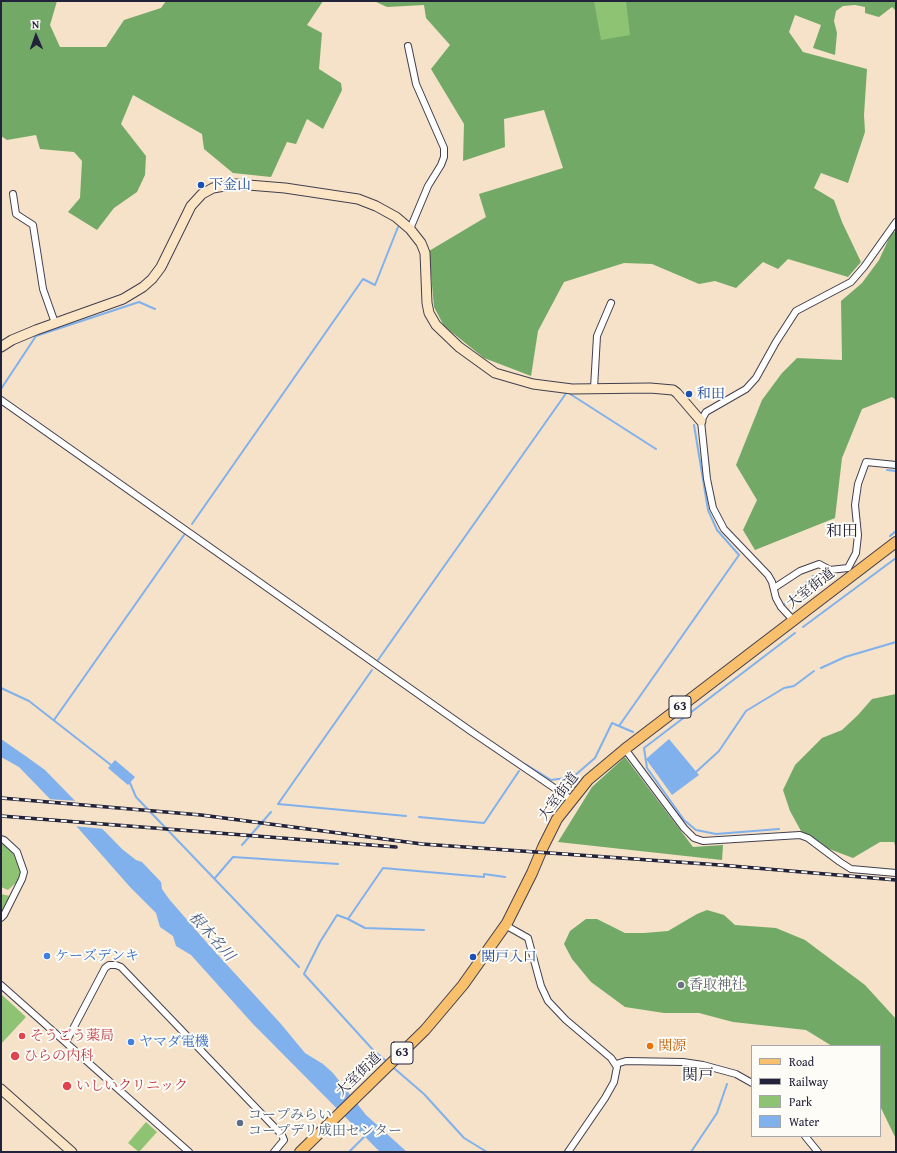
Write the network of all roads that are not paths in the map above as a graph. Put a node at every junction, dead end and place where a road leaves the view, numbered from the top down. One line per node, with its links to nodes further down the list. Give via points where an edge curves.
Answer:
1 (408, 46): 4 (street, via 416,84 444,148 444,157 428,186)
2 (13, 194): 6 (street, via 16,214 33,225 43,289)
3 (896, 222): 10 (street, via 851,282 796,312 756,378 746,389 706,412)
4 (410, 229): 6 (street, via 396,217 358,199 284,188 236,184 218,186 202,194 191,206 161,267 143,287 123,299); 8 (street, via 425,253 429,313 436,325 459,347 495,373 533,384 572,389)
5 (611, 303): 8 (street, via 597,336)
6 (55, 324): 7 (street, via 12,340)
7 (1, 347)
8 (594, 388): 10 (street, via 672,390)
9 (1, 400): 16 (street)
10 (701, 421): 13 (street, via 713,508 724,529 768,575)
11 (896, 466): 13 (street, via 866,462 858,484 855,505 858,535 856,553 848,568 830,570 819,564 800,571)
12 (896, 542): 14 (main road, 大室街道 / 63)
13 (774, 588): 14 (street, via 776,598)
14 (793, 620): 15 (main road, 大室街道 / 63)
15 (625, 749): 16 (main road, 大室街道 / 63, via 588,780); 18 (street, via 694,838 703,841 800,835 851,869)
16 (572, 800): 20 (main road, 大室街道 / 63, via 556,819)
17 (1, 839): 19 (street, via 17,852 24,872)
18 (896, 874)
19 (1, 918)
20 (505, 925): 23 (street, via 528,938 541,986 548,1001); 31 (main road, 大室街道 / 63, via 463,985 425,1030)
21 (1, 985): 22 (street)
22 (66, 1042): 27 (street); 30 (street, via 105,968 109,965 121,967 282,1135 284,1140)
23 (616, 1064): 24 (street, via 626,1061 682,1062 736,1074); 32 (street, via 614,1082)
24 (751, 1082)
25 (1, 1089): 28 (street)
26 (806, 1137): 33 (street)
27 (182, 1150): 29 (street)
28 (72, 1152)
29 (189, 1152)
30 (274, 1152)
31 (300, 1152)
32 (568, 1152)
33 (818, 1152)

